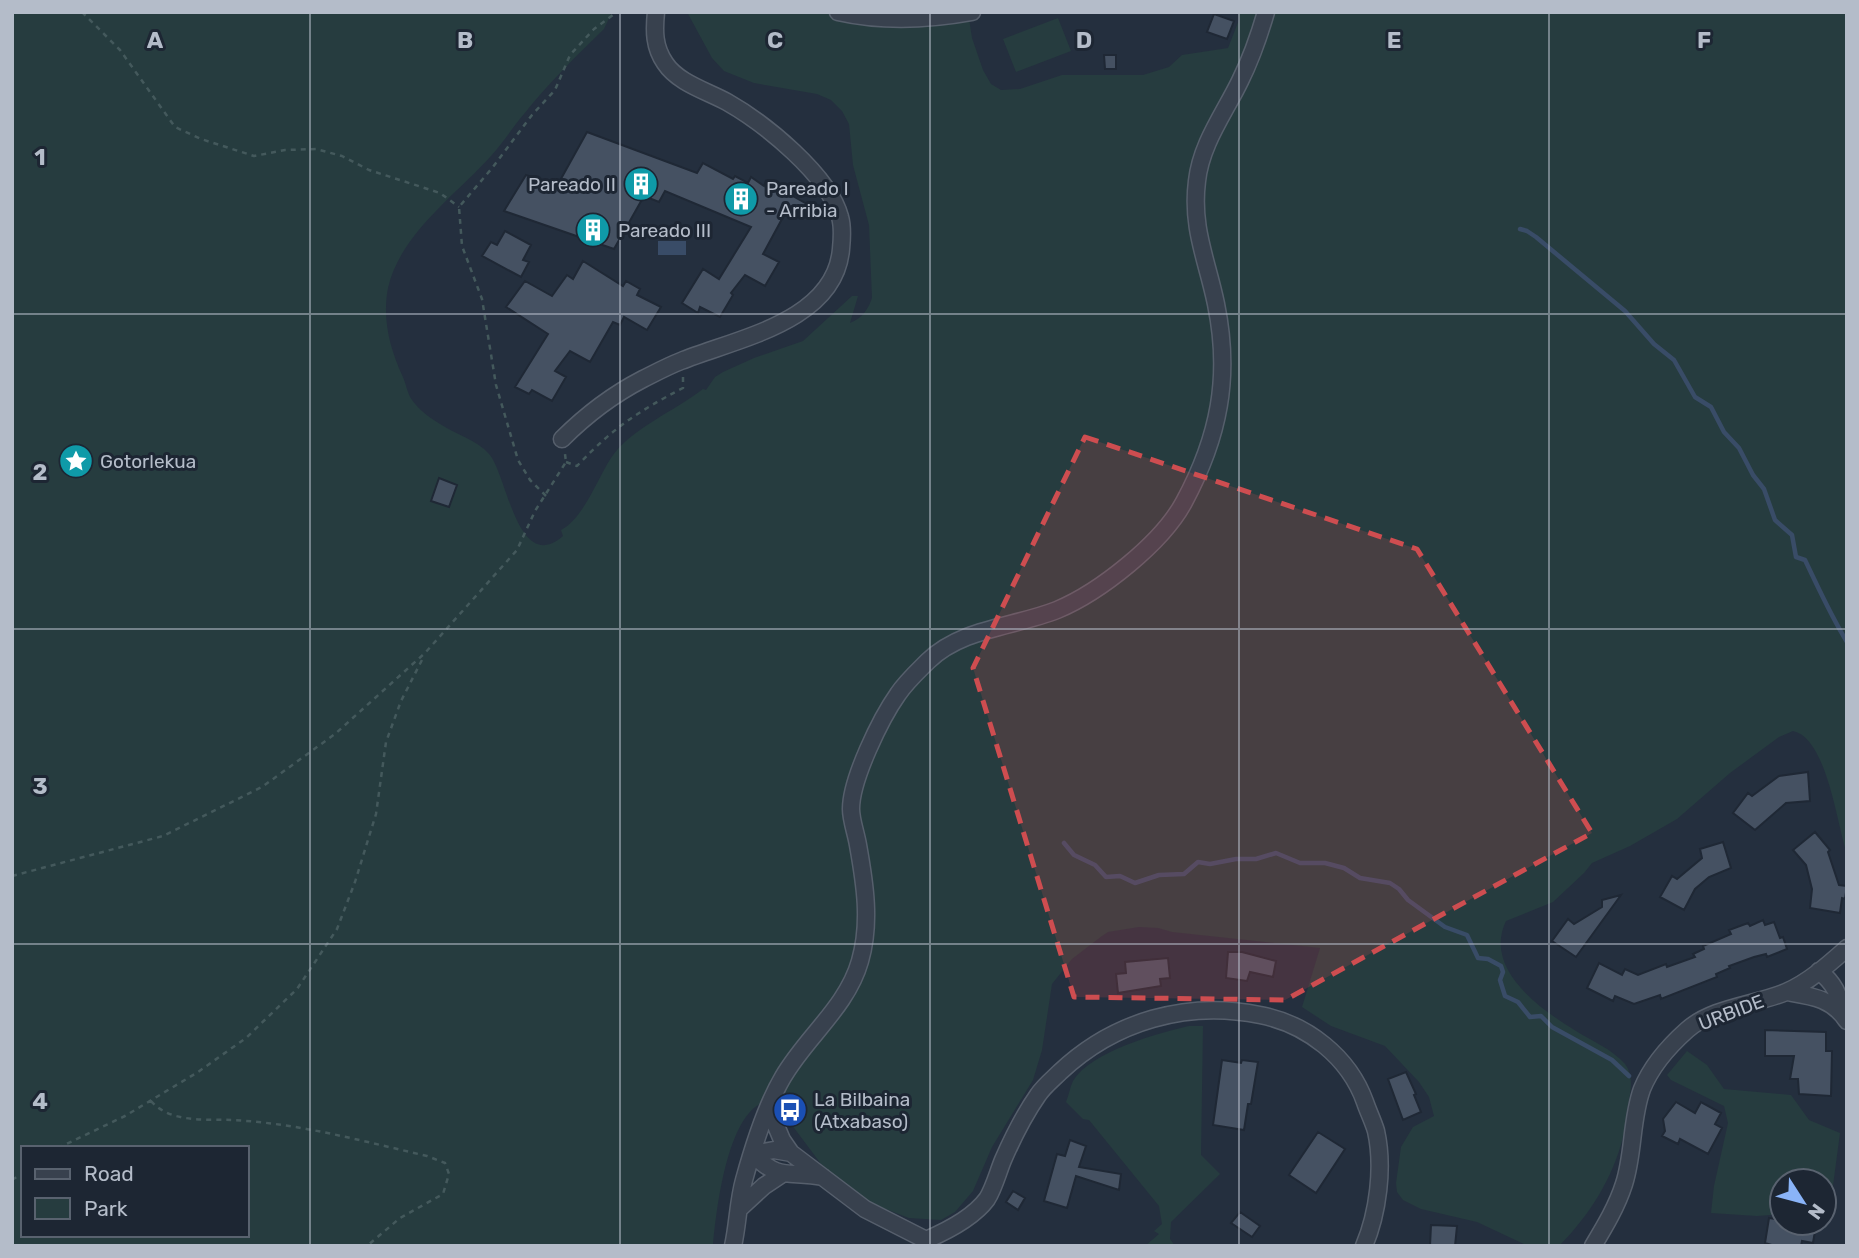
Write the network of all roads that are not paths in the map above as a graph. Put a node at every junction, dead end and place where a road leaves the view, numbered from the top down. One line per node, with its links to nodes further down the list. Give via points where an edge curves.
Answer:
1 (656, 12): 5 (street, via 654,35 665,64 677,76 762,125 821,182 840,218 841,254 816,299 792,317 640,380)
2 (838, 12): 3 (street, via 927,19)
3 (972, 12)
4 (1266, 12): 11 (street, via 1241,80 1200,159 1196,184 1197,237 1223,343 1224,379 1204,462 1181,507 1160,535 1105,582 1059,610 959,640 931,658 898,693 871,742 851,808 867,910 860,961 849,989 782,1078)
5 (562, 439)
6 (1843, 952): 7 (street, URBIDE); 9 (street)
7 (1819, 971): 8 (street, URBIDE); 9 (street, via 1818,982)
8 (1787, 992): 9 (street); 20 (street, URBIDE, via 1711,1016 1689,1028 1653,1068 1638,1105 1625,1184)
9 (1831, 995): 10 (street, via 1831,1003)
10 (1845, 1018)
11 (769, 1109): 12 (street); 13 (street)
12 (791, 1153): 13 (street); 15 (street)
13 (753, 1154): 14 (street, via 767,1168); 16 (street)
14 (782, 1174): 15 (street); 16 (street)
15 (825, 1178): 17 (street)
16 (739, 1209): 18 (street)
17 (926, 1243): 19 (street, via 986,1199 1014,1133 1040,1092 1081,1052 1131,1024 1198,1010 1231,1009 1275,1018 1304,1031 1329,1048 1359,1086 1376,1132 1379,1160 1374,1211)
18 (733, 1246)
19 (1364, 1246)
20 (1593, 1246)

